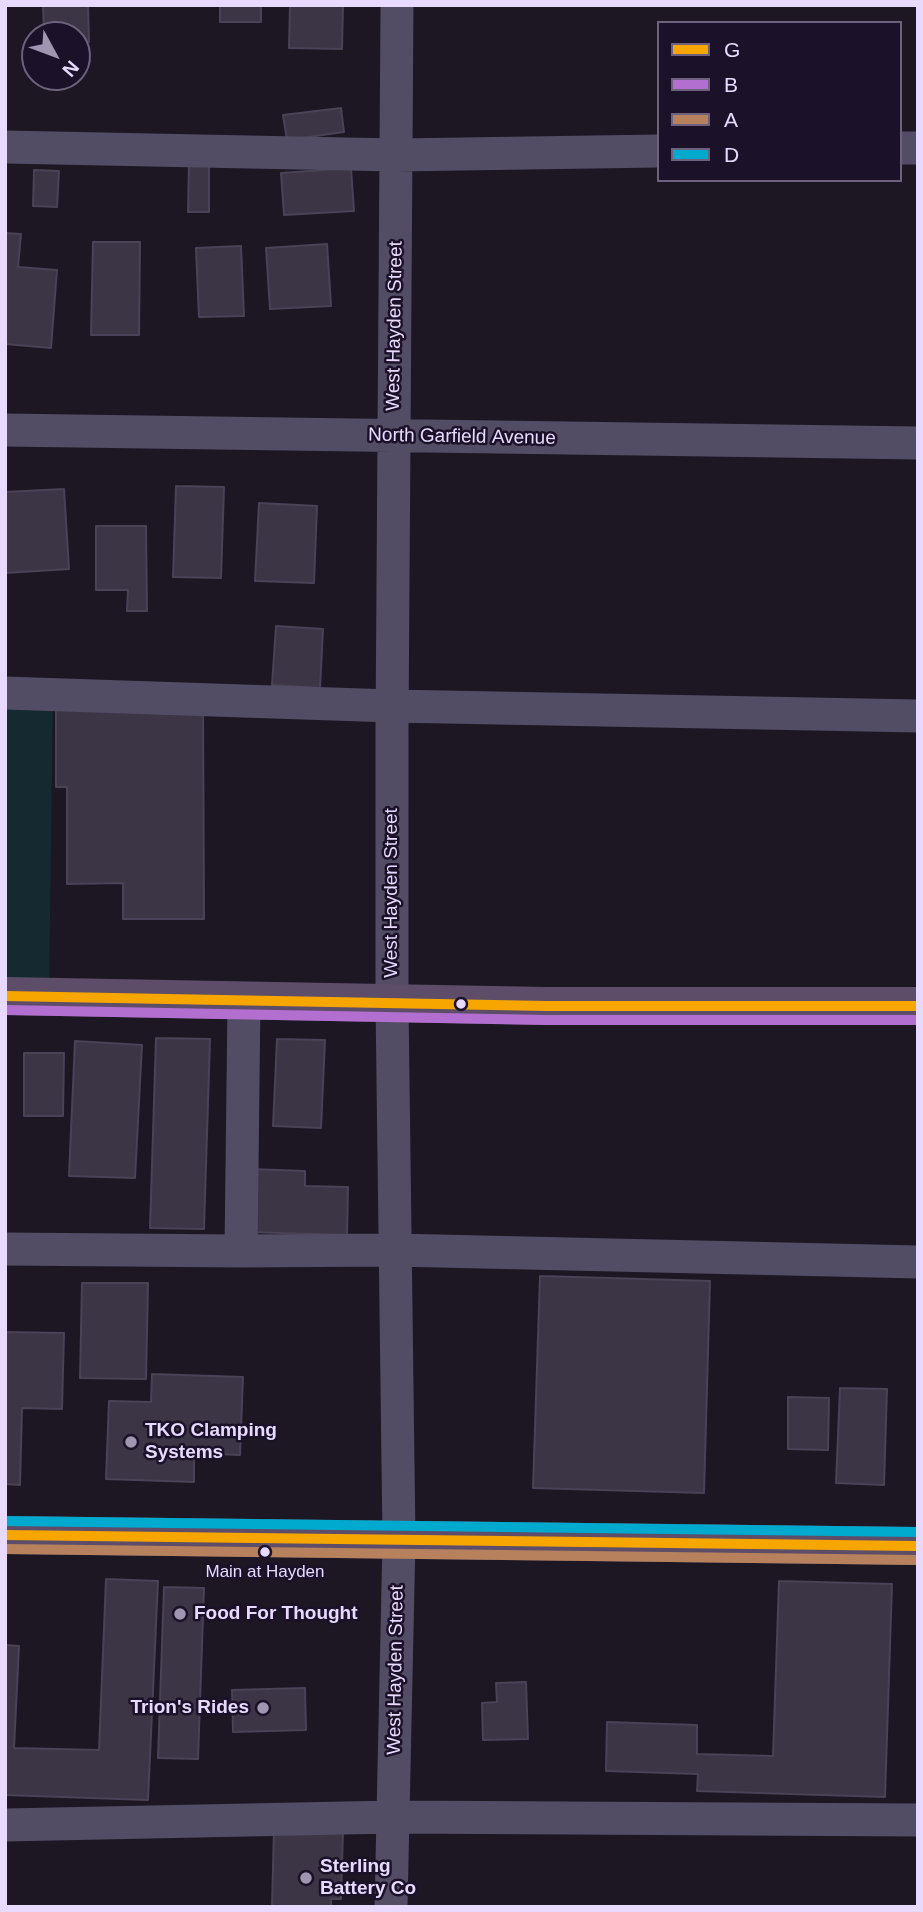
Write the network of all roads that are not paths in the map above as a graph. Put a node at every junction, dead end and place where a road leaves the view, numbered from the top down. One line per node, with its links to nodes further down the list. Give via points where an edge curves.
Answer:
1 (397, 5): 4 (street, West Hayden Street)
2 (5, 147): 4 (street)
3 (657, 151): 4 (street)
4 (396, 155): 6 (street, West Hayden Street)
5 (5, 430): 6 (street, North Garfield Avenue)
6 (394, 436): 7 (street, North Garfield Avenue); 9 (street, West Hayden Street)
7 (918, 443)
8 (5, 693): 9 (street)
9 (392, 706): 10 (street); 13 (street, West Hayden Street)
10 (918, 716)
11 (5, 996): 12 (main road)
12 (244, 1000): 13 (main road); 17 (street)
13 (392, 1003): 14 (main road); 16 (street, West Hayden Street)
14 (918, 1006)
15 (5, 1250): 17 (street)
16 (396, 1250): 17 (street); 18 (street); 20 (street, West Hayden Street)
17 (241, 1251)
18 (918, 1262)
19 (5, 1535): 20 (main road)
20 (399, 1540): 21 (main road); 22 (street, West Hayden Street)
21 (918, 1546)
22 (393, 1817): 23 (street); 24 (street); 25 (street, West Hayden Street)
23 (918, 1820)
24 (5, 1825)
25 (391, 1907)

